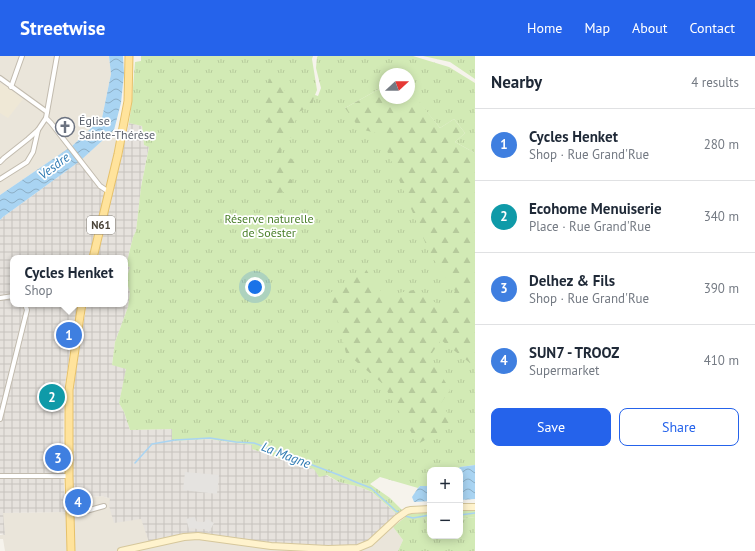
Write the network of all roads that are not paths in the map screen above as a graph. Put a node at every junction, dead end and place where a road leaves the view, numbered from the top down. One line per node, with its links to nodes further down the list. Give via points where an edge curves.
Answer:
1 (22, 56): 5 (street)
2 (57, 56): 6 (street)
3 (129, 56): 11 (main road, N61, via 126,110)
4 (0, 78): 5 (street)
5 (11, 86): 6 (street)
6 (47, 112): 7 (street)
7 (46, 118): 8 (street); 11 (street, via 100,186)
8 (38, 130): 9 (street); 10 (street, via 33,152 27,162)
9 (0, 162)
10 (0, 179)
11 (109, 192): 12 (main road, N61)
12 (94, 255)
13 (10, 296): 14 (street)
14 (0, 298)
15 (26, 307): 17 (street)
16 (82, 307): 19 (main road, via 69,390)
17 (0, 419)
18 (0, 476): 19 (street)
19 (69, 476): 24 (main road)
20 (104, 506): 24 (street)
21 (463, 507): 22 (main road)
22 (475, 507)
23 (427, 509): 26 (main road, via 411,510 402,514 370,543 358,548 270,546 184,536)
24 (70, 512): 25 (main road)
25 (71, 551)
26 (121, 551)

